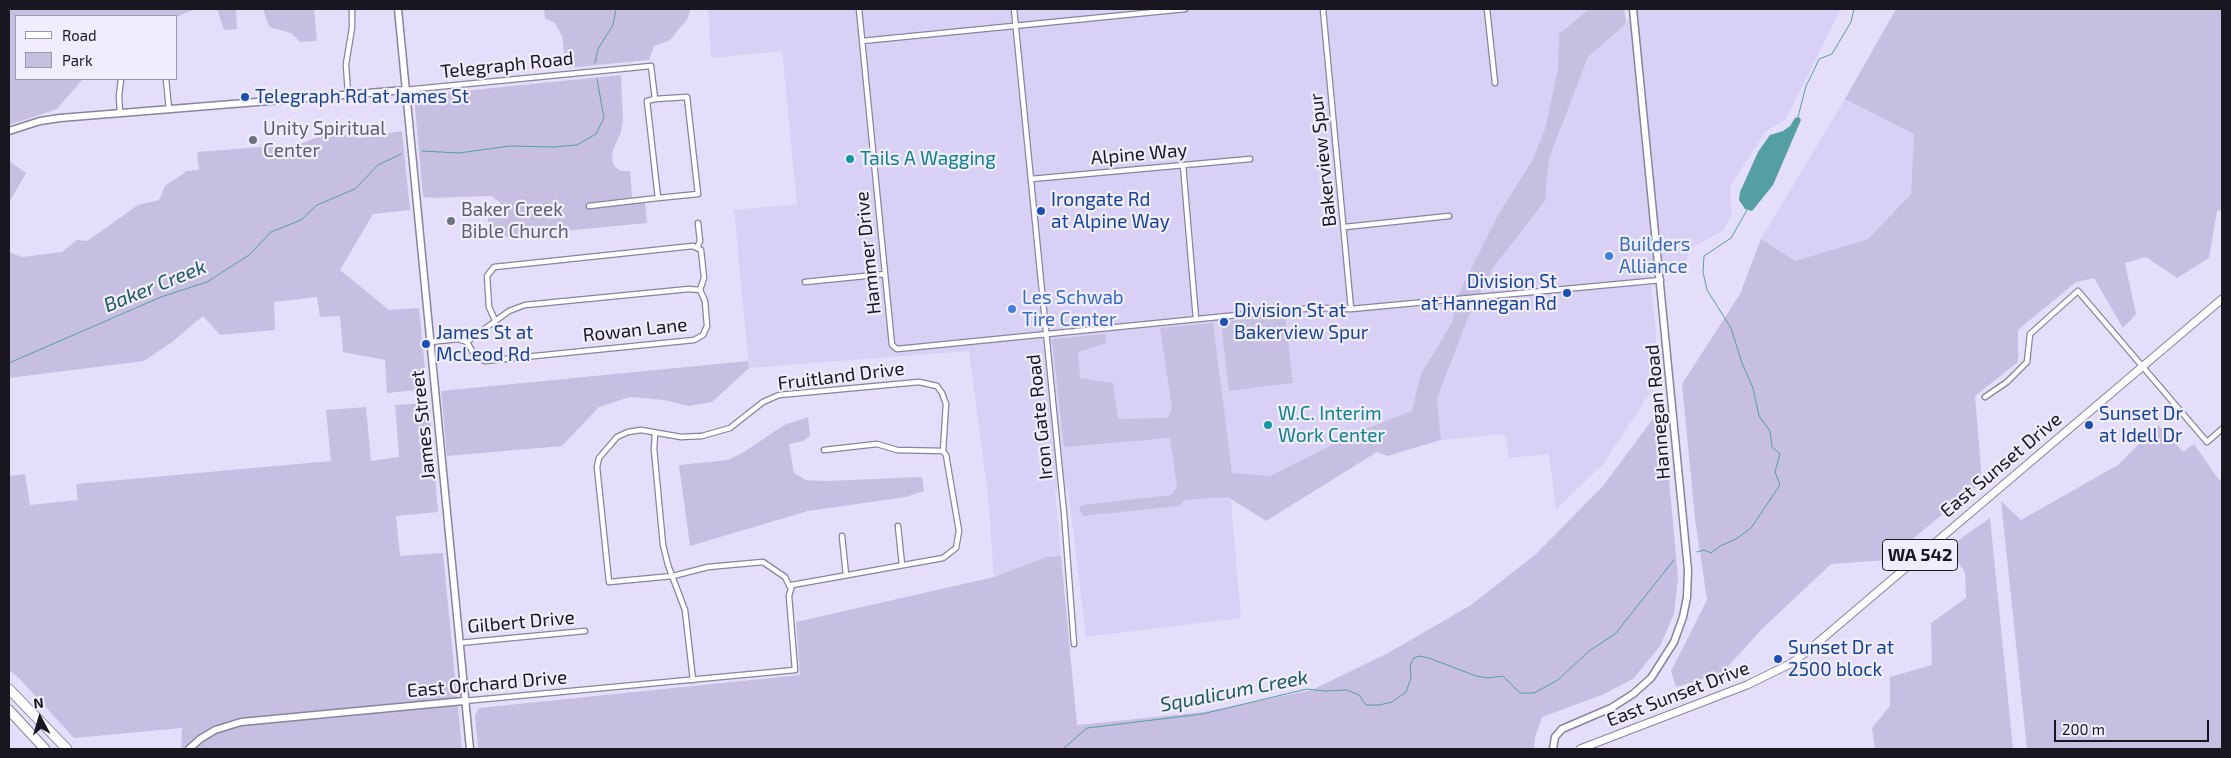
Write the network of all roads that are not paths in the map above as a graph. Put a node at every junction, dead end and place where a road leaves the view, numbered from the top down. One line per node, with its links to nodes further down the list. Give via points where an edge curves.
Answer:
1 (352, 9): 15 (street, via 346,64)
2 (398, 9): 14 (main road, James Street)
3 (859, 9): 10 (street, Hammer Drive)
4 (1014, 9): 9 (street, Iron Gate Road)
5 (1185, 9): 9 (street)
6 (1323, 9): 27 (street, Bakerview Spur)
7 (1487, 9): 13 (street)
8 (1633, 9): 30 (main road, Hannegan Road)
9 (1016, 25): 10 (street); 22 (street, Iron Gate Road)
10 (862, 41): 29 (street, Hammer Drive)
11 (121, 80): 18 (street)
12 (166, 80): 17 (street)
13 (1495, 84)
14 (405, 90): 15 (main road, Telegraph Road); 16 (street, Telegraph Road, via 651,66); 38 (main road, James Street)
15 (348, 95): 17 (main road, Telegraph Road)
16 (655, 99): 23 (street, via 647,101); 23 (street, via 687,98 698,194)
17 (169, 109): 18 (main road, Telegraph Road)
18 (120, 113): 19 (main road, Telegraph Road, via 52,119)
19 (9, 131)
20 (1250, 159): 21 (street, Alpine Way)
21 (1183, 165): 22 (street, Alpine Way); 35 (street)
22 (1031, 179): 37 (street, Iron Gate Road)
23 (658, 198): 24 (street)
24 (588, 206)
25 (1449, 216): 27 (street)
26 (698, 223): 28 (street, via 700,241)
27 (1344, 227): 34 (street, Bakerview Spur)
28 (697, 248): 32 (street, via 701,250 704,278); 36 (street, via 494,268 487,276 490,307)
29 (885, 274): 31 (street); 37 (street, Hammer Drive, via 892,345 896,349)
30 (1661, 280): 34 (street); 63 (main road, Hannegan Road, via 1688,570 1683,617 1674,642 1651,678 1611,708 1562,728)
31 (806, 282)
32 (700, 290): 36 (street, Rowan Lane, via 525,306); 39 (street, Rowan Lane, via 705,301 707,326 703,335 694,340 485,361 475,356)
33 (2222, 299): 40 (main road, East Sunset Drive / WA 542)
34 (1352, 309): 35 (street, via 1299,309)
35 (1196, 319): 37 (street)
36 (495, 320): 39 (street, Rowan Lane)
37 (1047, 335): 54 (street, Iron Gate Road)
38 (430, 342): 39 (street); 53 (main road, James Street)
39 (467, 342)
40 (2142, 366): 41 (street, via 2078,291 2030,334 2027,362 2007,382); 42 (street, via 2207,442); 64 (main road, East Sunset Drive / WA 542, via 1790,664 1747,685)
41 (1984, 397)
42 (2222, 429)
43 (655, 432): 45 (street, Fruitland Drive, via 681,437 721,431 779,395 919,382 937,386 944,398); 50 (street, via 663,545); 50 (street, Fruitland Drive, via 641,430 617,437 599,458 597,467 608,582)
44 (824, 450): 45 (street, via 877,444 905,450)
45 (943, 450): 48 (street, Fruitland Drive, via 958,543 953,552 943,558)
46 (898, 526): 48 (street)
47 (842, 536): 49 (street)
48 (902, 565): 49 (street, Fruitland Drive)
49 (846, 575): 51 (street, Fruitland Drive)
50 (672, 576): 51 (street, Fruitland Drive, via 708,567 764,562 785,577); 55 (street, via 685,610)
51 (790, 587): 55 (street, East Orchard Drive, via 796,670)
52 (585, 631): 53 (street, Gilbert Drive)
53 (459, 643): 57 (main road, James Street)
54 (1074, 644)
55 (693, 680): 57 (street, East Orchard Drive)
56 (9, 689): 60 (highway)
57 (464, 701): 61 (main road, East Orchard Drive, via 241,722 215,730); 62 (main road, James Street)
58 (9, 710): 59 (highway)
59 (46, 749)
60 (67, 749)
61 (190, 749)
62 (470, 749)
63 (1553, 749)
64 (1580, 749)

